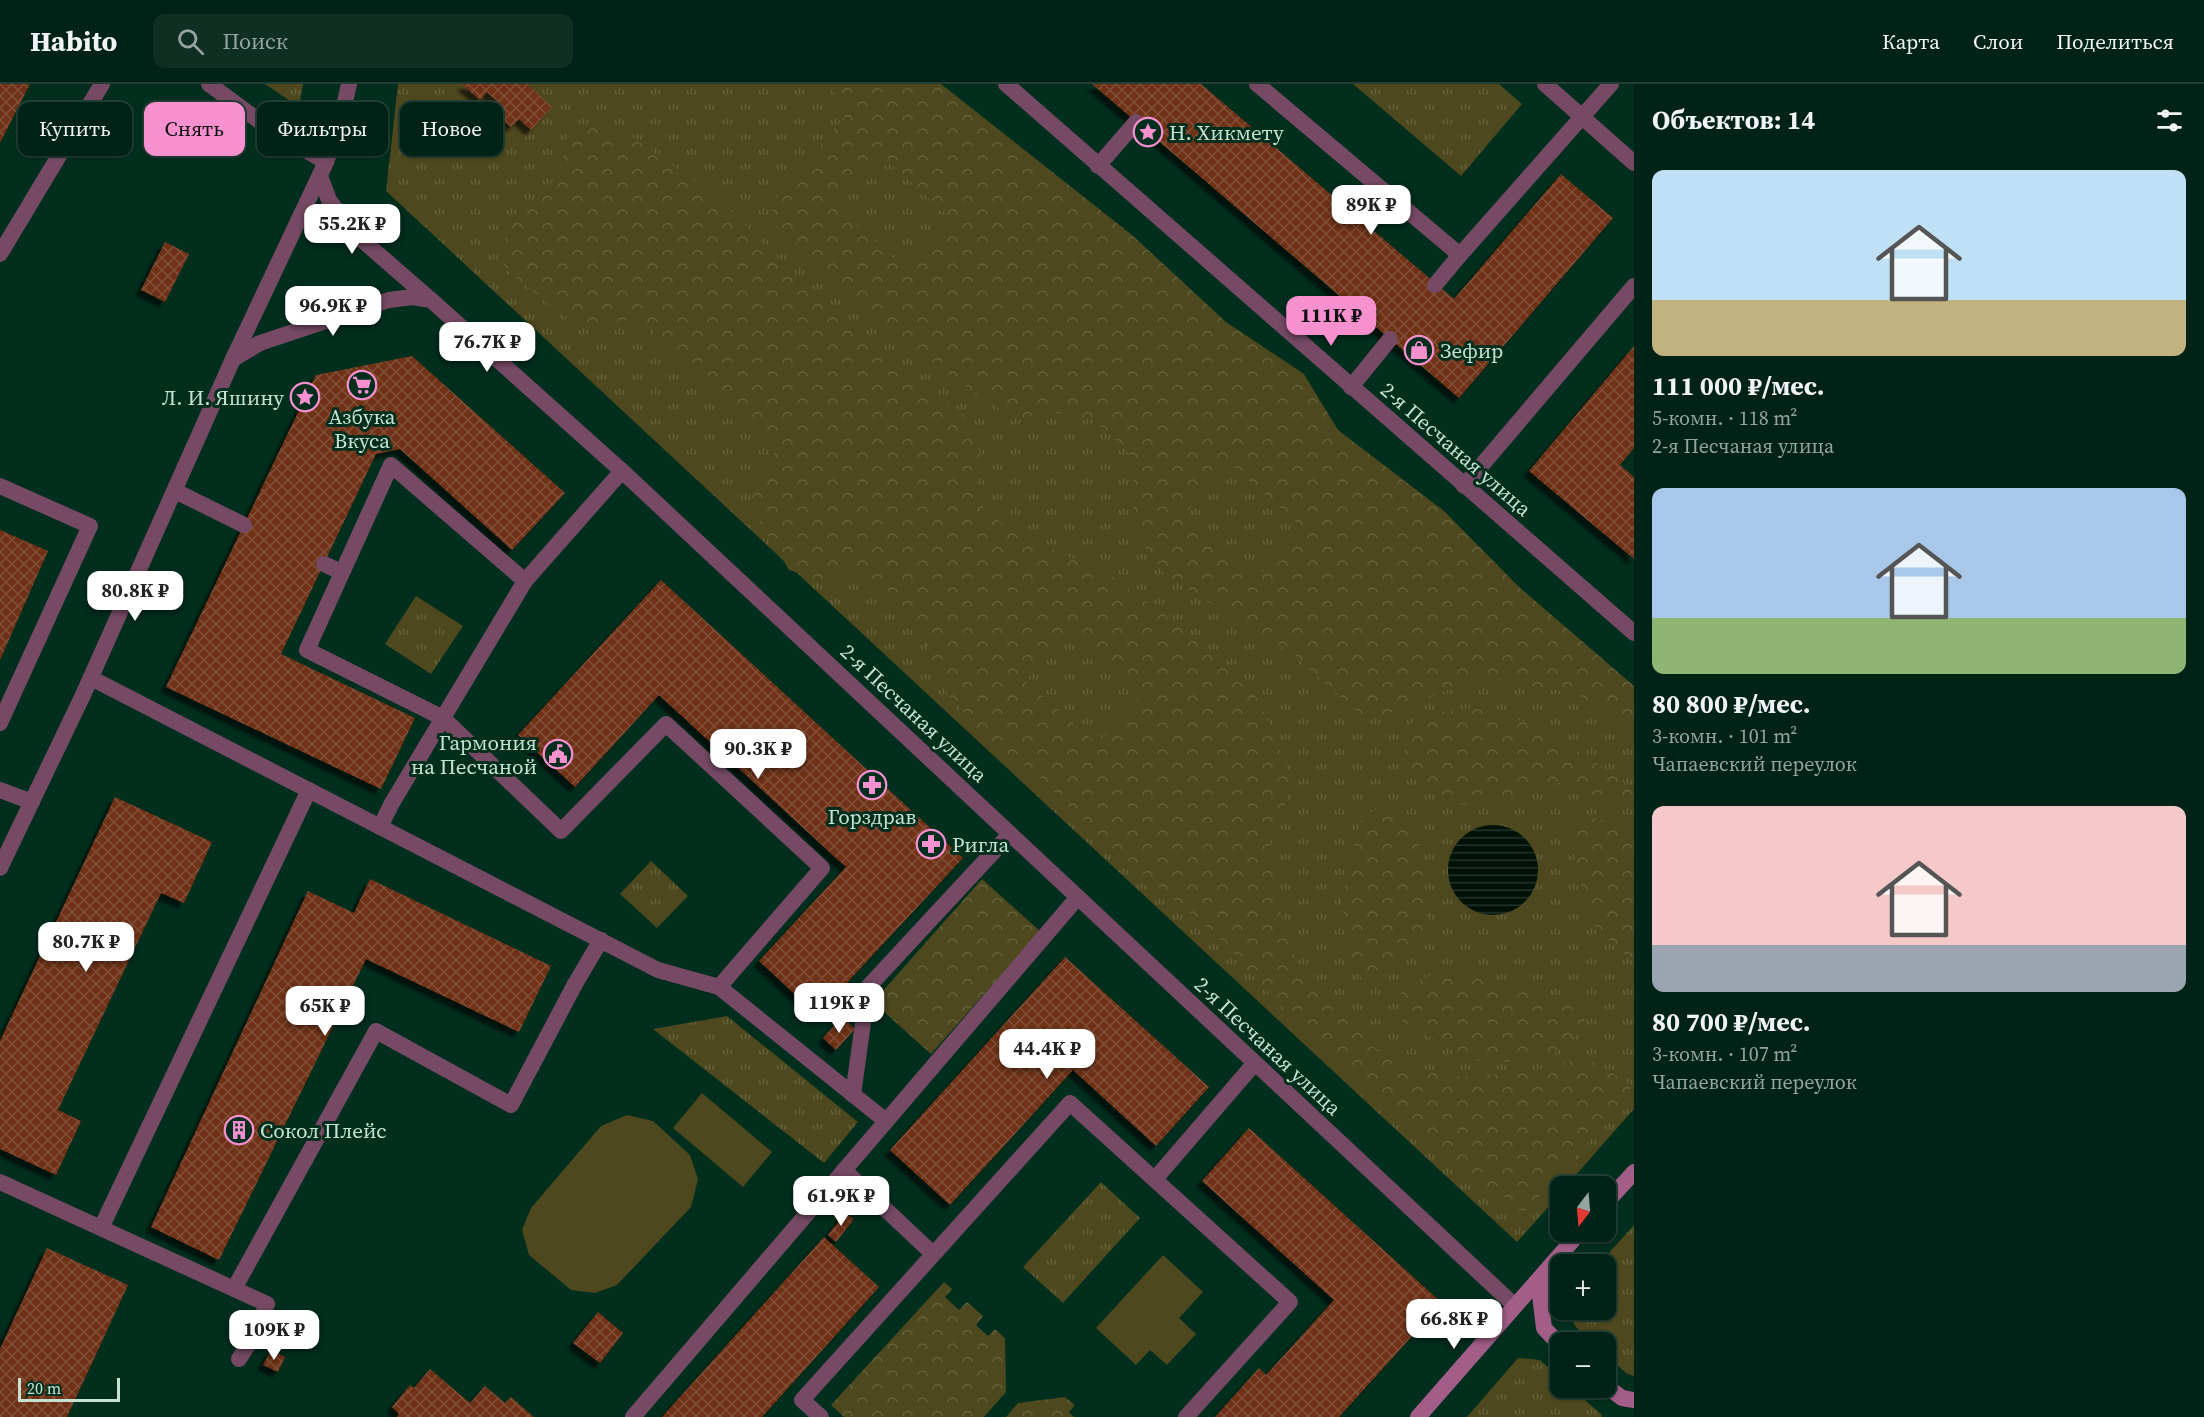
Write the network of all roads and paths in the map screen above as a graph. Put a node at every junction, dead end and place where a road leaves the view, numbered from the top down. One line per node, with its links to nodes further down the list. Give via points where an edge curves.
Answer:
1 (102, 84): 13 (street)
2 (208, 84): 12 (street)
3 (349, 84): 12 (street, via 340,124)
4 (1006, 84): 11 (street, 2-я Песчаная улица)
5 (1257, 84): 14 (street)
6 (1545, 84): 8 (street)
7 (1611, 84): 8 (street)
8 (1582, 117): 10 (street); 14 (street)
9 (1136, 122): 11 (street)
10 (1634, 163)
11 (1098, 166): 20 (street, 2-я Песчаная улица)
12 (323, 169): 17 (street, 2-я Песчаная улица, via 329,200 354,233); 19 (street)
13 (0, 254)
14 (1460, 255): 15 (street)
15 (1435, 285)
16 (1634, 286): 23 (street)
17 (431, 300): 19 (street, via 389,300 260,343); 21 (street, 2-я Песчаная улица)
18 (1390, 339): 20 (street)
19 (233, 359): 24 (street)
20 (1351, 387): 23 (street, 2-я Песчаная улица)
21 (622, 471): 28 (street); 37 (street, 2-я Песчаная улица)
22 (0, 486): 32 (street, via 90,526)
23 (1464, 486): 29 (street, 2-я Песчаная улица)
24 (175, 491): 25 (street); 30 (street)
25 (244, 525)
26 (324, 564): 27 (street)
27 (341, 572): 28 (street, via 391,465); 31 (street, via 307,650)
28 (525, 581): 31 (street)
29 (1634, 633)
30 (91, 678): 34 (street); 35 (street)
31 (443, 718): 36 (street); 41 (street, via 561,831 666,724 822,868)
32 (0, 723)
33 (0, 790): 35 (street)
34 (309, 790): 36 (street); 50 (street)
35 (32, 802): 38 (street)
36 (380, 827): 40 (street)
37 (1010, 834): 39 (street, 2-я Песчаная улица); 43 (street, via 868,987)
38 (0, 868)
39 (1078, 897): 42 (street, 2-я Песчаная улица); 44 (street)
40 (601, 940): 41 (street, via 658,970); 54 (street, via 512,1105 376,1031)
41 (719, 987): 43 (street)
42 (1254, 1064): 47 (street); 55 (street, 2-я Песчаная улица)
43 (853, 1095): 44 (street)
44 (886, 1121): 45 (street)
45 (844, 1170): 52 (street); 60 (street)
46 (1634, 1172): 49 (main road)
47 (1155, 1179): 52 (street, via 1070,1103); 62 (street, via 1290,1302)
48 (0, 1182): 50 (street)
49 (1616, 1192)
50 (101, 1228): 54 (street)
51 (1571, 1242): 53 (main road)
52 (933, 1254): 61 (street, via 802,1400)
53 (1549, 1265): 55 (main road); 56 (main road, via 1540,1295 1544,1328)
54 (234, 1289): 57 (street, via 267,1304 253,1337)
55 (1515, 1306): 63 (main road)
56 (1550, 1334)
57 (238, 1359)
58 (1616, 1393): 59 (main road)
59 (1634, 1400)
60 (633, 1417)
61 (821, 1417)
62 (1186, 1417)
63 (1418, 1417)

